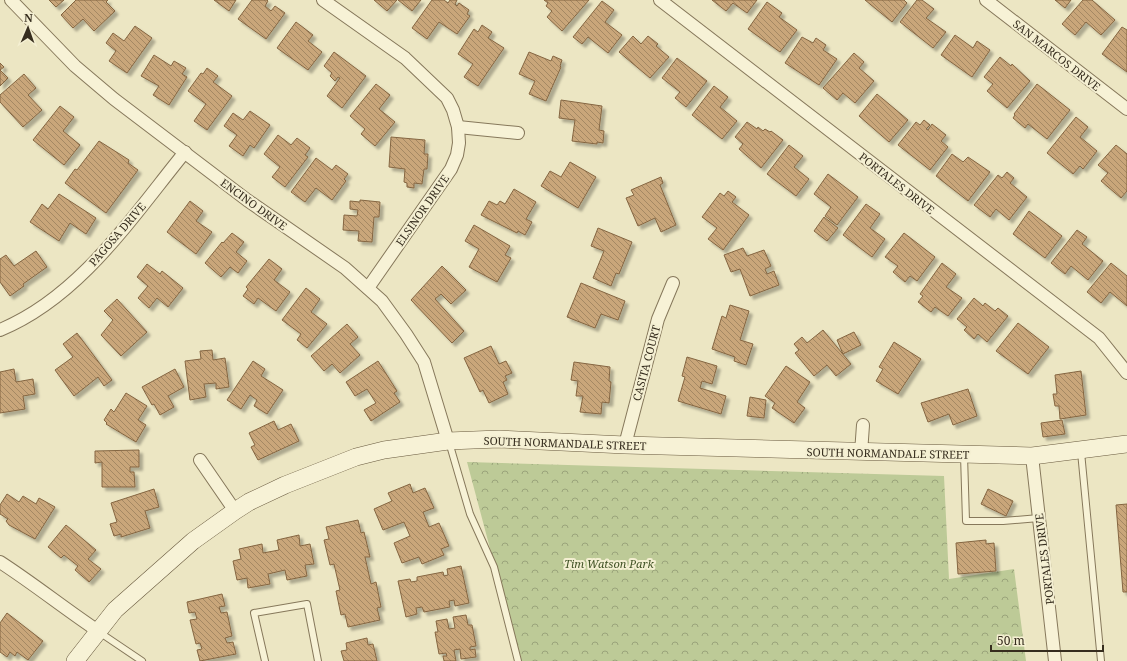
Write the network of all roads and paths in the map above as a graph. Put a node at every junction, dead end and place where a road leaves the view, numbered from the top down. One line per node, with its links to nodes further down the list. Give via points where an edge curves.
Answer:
1 (11, 0): 8 (street, ENCINO DRIVE, via 74,66)
2 (322, 0): 6 (street, ELSINOR DRIVE, via 405,58 447,98)
3 (660, 0): 12 (street, PORTALES DRIVE, via 1099,338)
4 (986, 0): 5 (street, SAN MARCOS DRIVE)
5 (1127, 109)
6 (458, 126): 7 (street); 10 (street, ELSINOR DRIVE, via 458,155 451,169)
7 (518, 133)
8 (184, 152): 10 (street, ENCINO DRIVE, via 247,200 345,268); 11 (street, PAGOSA DRIVE, via 99,258 52,300 17,323)
9 (673, 283): 16 (street, CASITA COURT, via 658,319)
10 (368, 288): 14 (street, ENCINO DRIVE, via 382,301 424,362)
11 (0, 330)
12 (1127, 372)
13 (863, 425): 18 (street)
14 (448, 441): 16 (street, SOUTH NORMANDALE STREET, via 499,438); 22 (street, SOUTH NORMANDALE STREET, via 384,450 356,457 285,485); 30 (lane, via 470,514 494,567)
15 (1127, 444): 17 (street, SOUTH NORMANDALE STREET)
16 (625, 445): 18 (street, SOUTH NORMANDALE STREET)
17 (1081, 451): 20 (street, SOUTH NORMANDALE STREET); 32 (lane)
18 (861, 453): 19 (street, SOUTH NORMANDALE STREET)
19 (964, 455): 20 (street, SOUTH NORMANDALE STREET); 23 (lane, via 966,521)
20 (1032, 456): 23 (street, PORTALES DRIVE)
21 (200, 460): 22 (street)
22 (235, 511): 25 (street, SOUTH NORMANDALE STREET, via 187,546 115,610)
23 (1039, 518): 31 (street, PORTALES DRIVE)
24 (0, 562): 25 (street)
25 (98, 632): 26 (street, SOUTH NORMANDALE STREET); 27 (lane)
26 (75, 661)
27 (142, 661)
28 (264, 661): 29 (lane, via 254,612 307,604)
29 (318, 661)
30 (518, 661)
31 (1055, 661)
32 (1101, 661)

